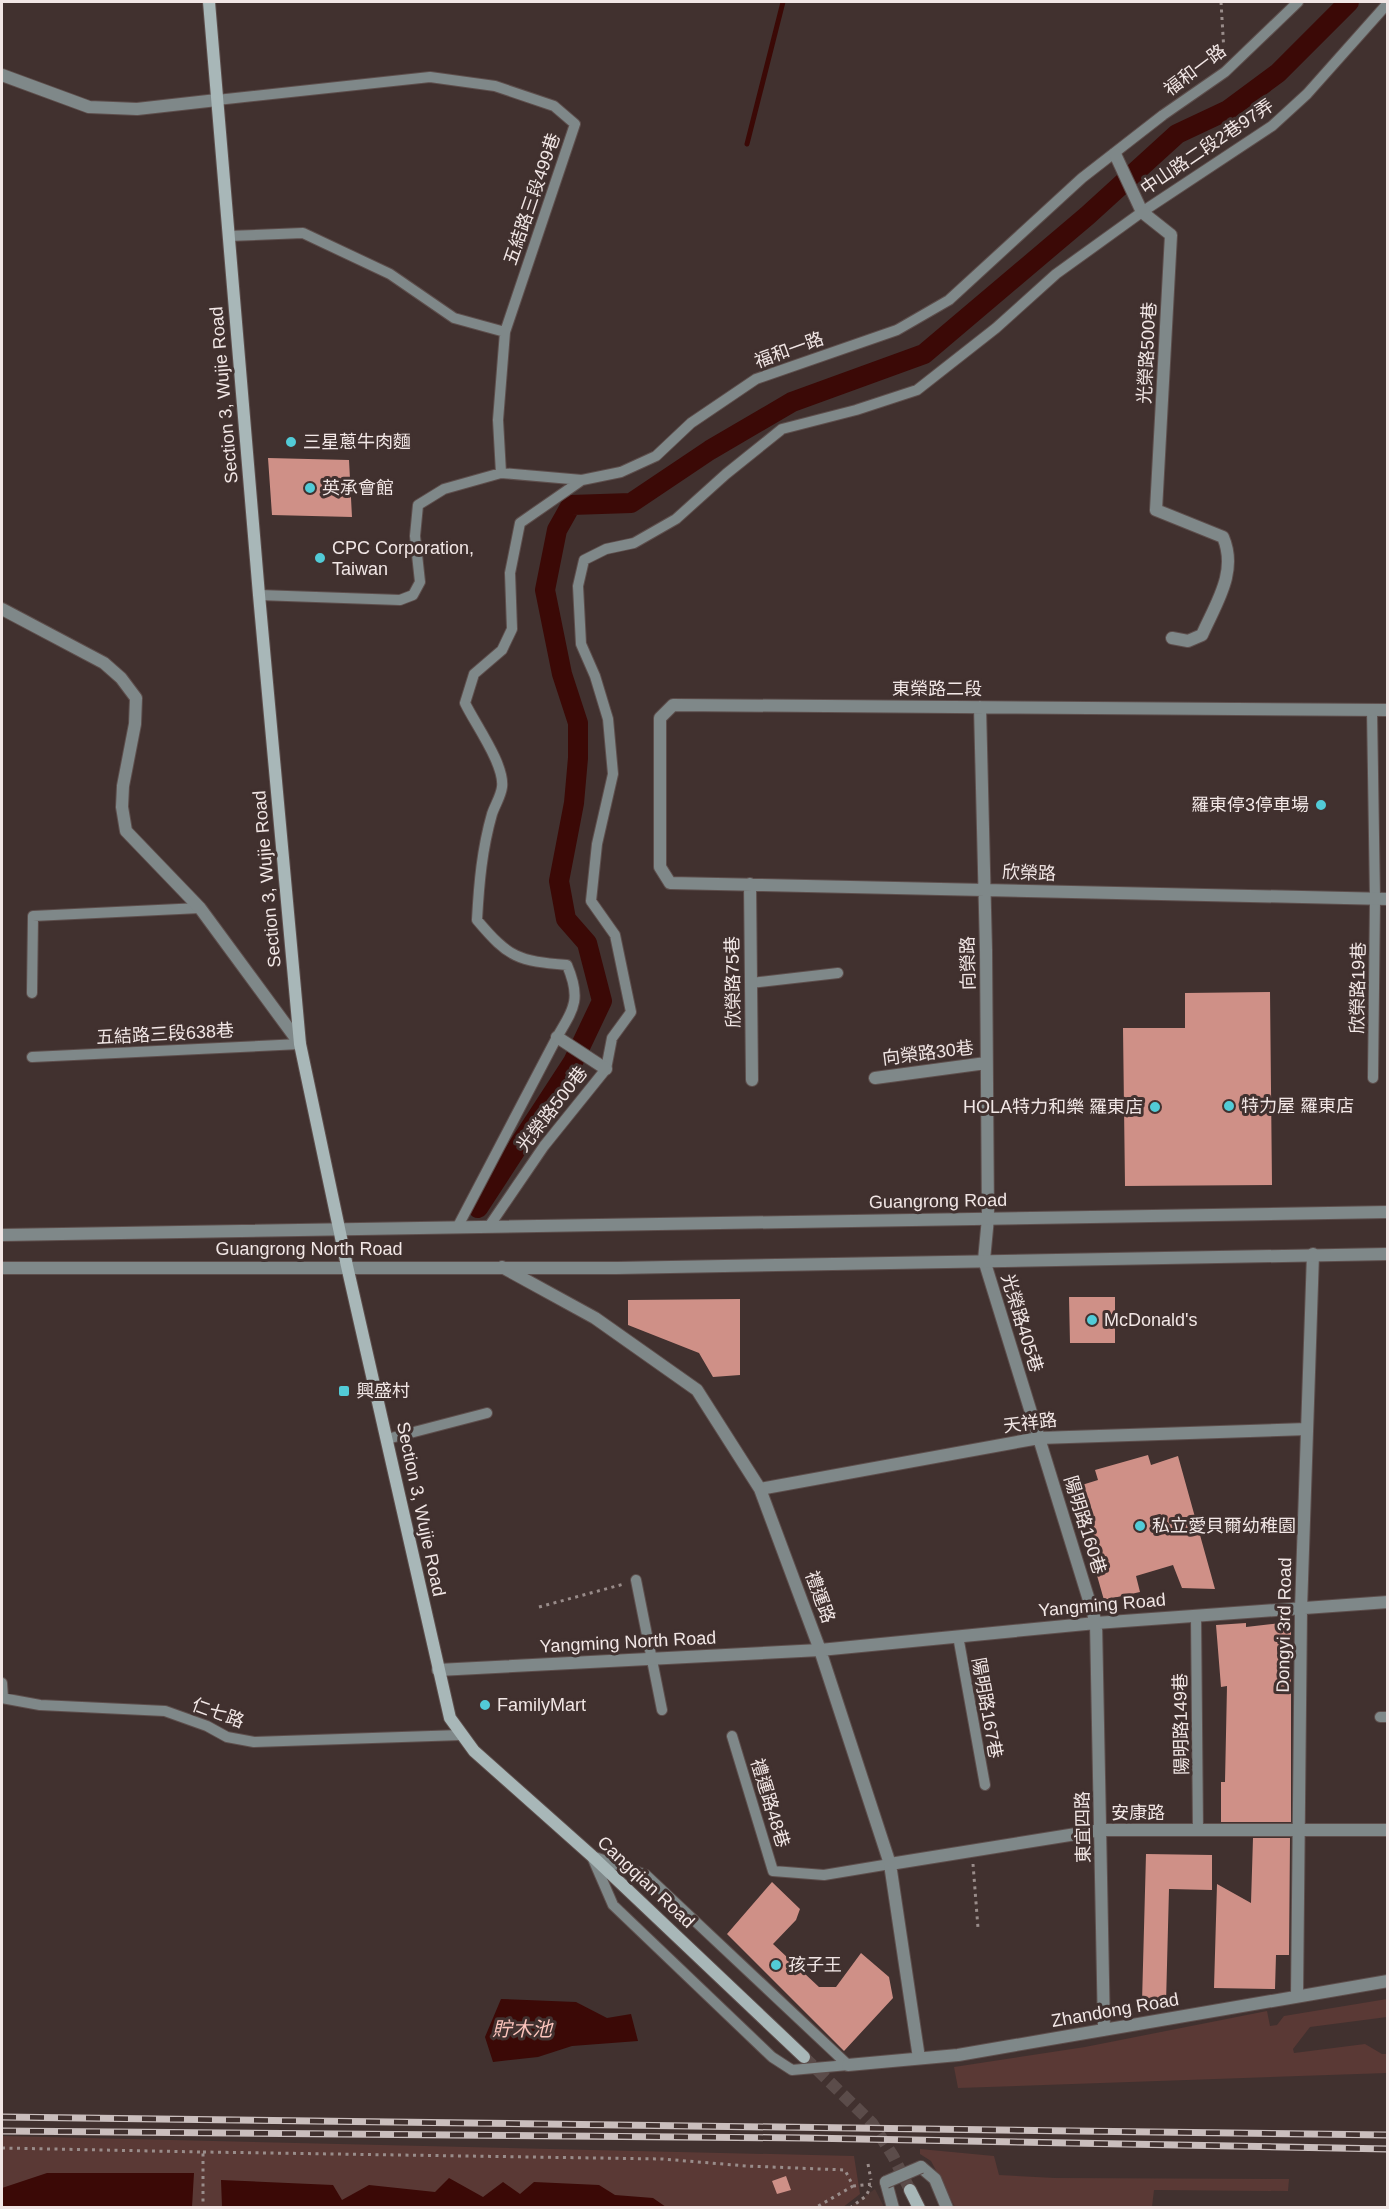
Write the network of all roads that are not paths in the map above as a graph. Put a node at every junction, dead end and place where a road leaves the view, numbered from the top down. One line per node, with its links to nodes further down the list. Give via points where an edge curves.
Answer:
1 (209, 2): 5 (main road, Section 3, Wujie Road)
2 (1298, 2): 6 (lane, 福和一路, via 1225,72 1162,115)
3 (1388, 3): 7 (lane, 中山路二段2巷97弄, via 1307,94 1272,126)
4 (2, 75): 5 (street, via 89,107 137,109)
5 (217, 100): 8 (main road, Section 3, Wujie Road); 9 (lane, 五結路三段499巷, via 430,77 495,86 554,106 575,124)
6 (1115, 154): 7 (street); 11 (lane, 福和一路, via 1082,178 949,300 897,330 756,379 691,423 656,456 621,472)
7 (1142, 212): 14 (street, 光榮路500巷, via 1171,235 1156,510 1223,537 1230,552 1229,575 1202,635 1188,641); 26 (lane, 中山路二段2巷97弄, via 1056,274 996,328 917,390 782,429 676,519 634,543 606,549 585,560 578,586 581,644 608,719 613,774 597,843 591,901 615,935)
8 (228, 236): 9 (lane, via 303,233 390,274 454,318); 12 (main road, Section 3, Wujie Road)
9 (505, 332): 10 (lane, 五結路三段499巷, via 498,420)
10 (501, 473): 11 (lane, 福和一路); 12 (lane, 福和一路, via 444,489 418,505 415,536 420,582 413,595 400,600)
11 (582, 480): 27 (lane, via 520,523 510,573 512,629 502,650 474,674 465,703 492,750 503,786 492,812 479,871 477,920 496,942 526,961 567,964 574,981 574,1009)
12 (259, 595): 28 (main road, Section 3, Wujie Road)
13 (2, 609): 22 (street, via 104,663 136,698 123,786 126,831)
14 (1172, 638)
15 (980, 707): 16 (street, 東榮路二段); 18 (street, 東榮路二段, via 673,705 660,718 660,867); 20 (street, 向榮路)
16 (1371, 710): 17 (street, 東榮路二段); 21 (lane, 欣榮路19巷)
17 (1388, 710)
18 (670, 883): 19 (street, 欣榮路)
19 (750, 884): 20 (street, 欣榮路); 24 (street, 欣榮路75巷)
20 (984, 889): 21 (street, 欣榮路); 30 (street, 向榮路)
21 (1381, 899): 33 (lane, 欣榮路19巷)
22 (200, 908): 25 (lane, via 33,916); 28 (street)
23 (838, 973): 24 (lane)
24 (751, 983): 34 (street, 欣榮路75巷)
25 (32, 993)
26 (631, 1012): 31 (lane, 光榮路500巷, via 612,1038)
27 (557, 1036): 31 (street); 38 (lane)
28 (300, 1044): 29 (lane, 五結路三段638巷); 39 (main road, Section 3, Wujie Road)
29 (32, 1057)
30 (986, 1063): 32 (street, 向榮路30巷); 36 (street, 向榮路)
31 (606, 1069): 37 (lane, 光榮路500巷, via 544,1146)
32 (875, 1078)
33 (1373, 1078)
34 (752, 1080)
35 (1388, 1212): 36 (street, Guangrong Road)
36 (988, 1218): 37 (street, Guangrong Road); 43 (street, 光榮路405巷)
37 (490, 1225): 38 (street, Guangrong North Road)
38 (458, 1226): 39 (street, Guangrong North Road)
39 (339, 1230): 40 (street, Guangrong North Road); 44 (main road, Section 3, Wujie Road)
40 (2, 1235)
41 (1313, 1254): 42 (street); 43 (street); 48 (street, Dongyi 3rd Road)
42 (1388, 1254)
43 (984, 1260): 45 (street, Guangrong North Road, via 617,1268); 49 (street, 光榮路405巷)
44 (346, 1266): 45 (street, Guangrong North Road); 46 (street, Guangrong North Road); 50 (main road, Section 3, Wujie Road)
45 (501, 1266): 51 (street, 禮運路, via 595,1318 697,1390)
46 (2, 1268)
47 (487, 1413): 50 (lane)
48 (1307, 1429): 49 (street, 天祥路); 54 (street, Dongyi 3rd Road)
49 (1039, 1438): 51 (street, 天祥路); 56 (street, 陽明路160巷)
50 (387, 1439): 60 (main road, Section 3, Wujie Road)
51 (760, 1489): 58 (street, 禮運路)
52 (636, 1580): 59 (lane)
53 (1388, 1602): 54 (street, Yangming Road)
54 (1301, 1609): 55 (street, Yangming Road); 70 (street, Dongyi 3rd Road)
55 (1196, 1616): 56 (street, Yangming Road); 69 (lane, 陽明路149巷)
56 (1096, 1623): 57 (street, Yangming Road); 67 (street, 東宜四路)
57 (958, 1636): 58 (street, Yangming Road); 66 (lane, 陽明路167巷)
58 (820, 1650): 59 (street, Yangming North Road); 72 (street, 禮運路)
59 (652, 1659): 60 (street, Yangming North Road); 63 (lane)
60 (438, 1670): 64 (main road, Section 3, Wujie Road, via 450,1719)
61 (2, 1683): 62 (lane)
62 (2, 1698): 64 (lane, 仁七路, via 40,1705 165,1712 227,1737 254,1742)
63 (662, 1710)
64 (461, 1735): 71 (main road, Cangqian Road)
65 (732, 1736): 72 (lane, 禮運路48巷, via 774,1871 824,1875)
66 (985, 1785)
67 (1101, 1830): 69 (street, 安康路); 72 (street, 安康路); 75 (street, 東宜四路)
68 (1388, 1830): 70 (street, 安康路)
69 (1198, 1831): 70 (street, 安康路)
70 (1299, 1831): 74 (street, Dongyi 3rd Road)
71 (592, 1856): 76 (main road, Cangqian Road); 78 (lane, via 646,1875); 78 (lane, via 613,1905 772,2057 792,2070)
72 (890, 1864): 77 (street, 禮運路)
73 (1388, 1981): 74 (street, Zhandong Road)
74 (1297, 1995): 75 (street, Zhandong Road)
75 (1104, 2031): 77 (street, Zhandong Road)
76 (804, 2057)
77 (919, 2058): 78 (street, Zhandong Road)
78 (848, 2065)
79 (910, 2190): 81 (main road)
80 (893, 2208): 82 (street, bridge, via 886,2182 921,2167 935,2179)
81 (919, 2208)
82 (947, 2208)

